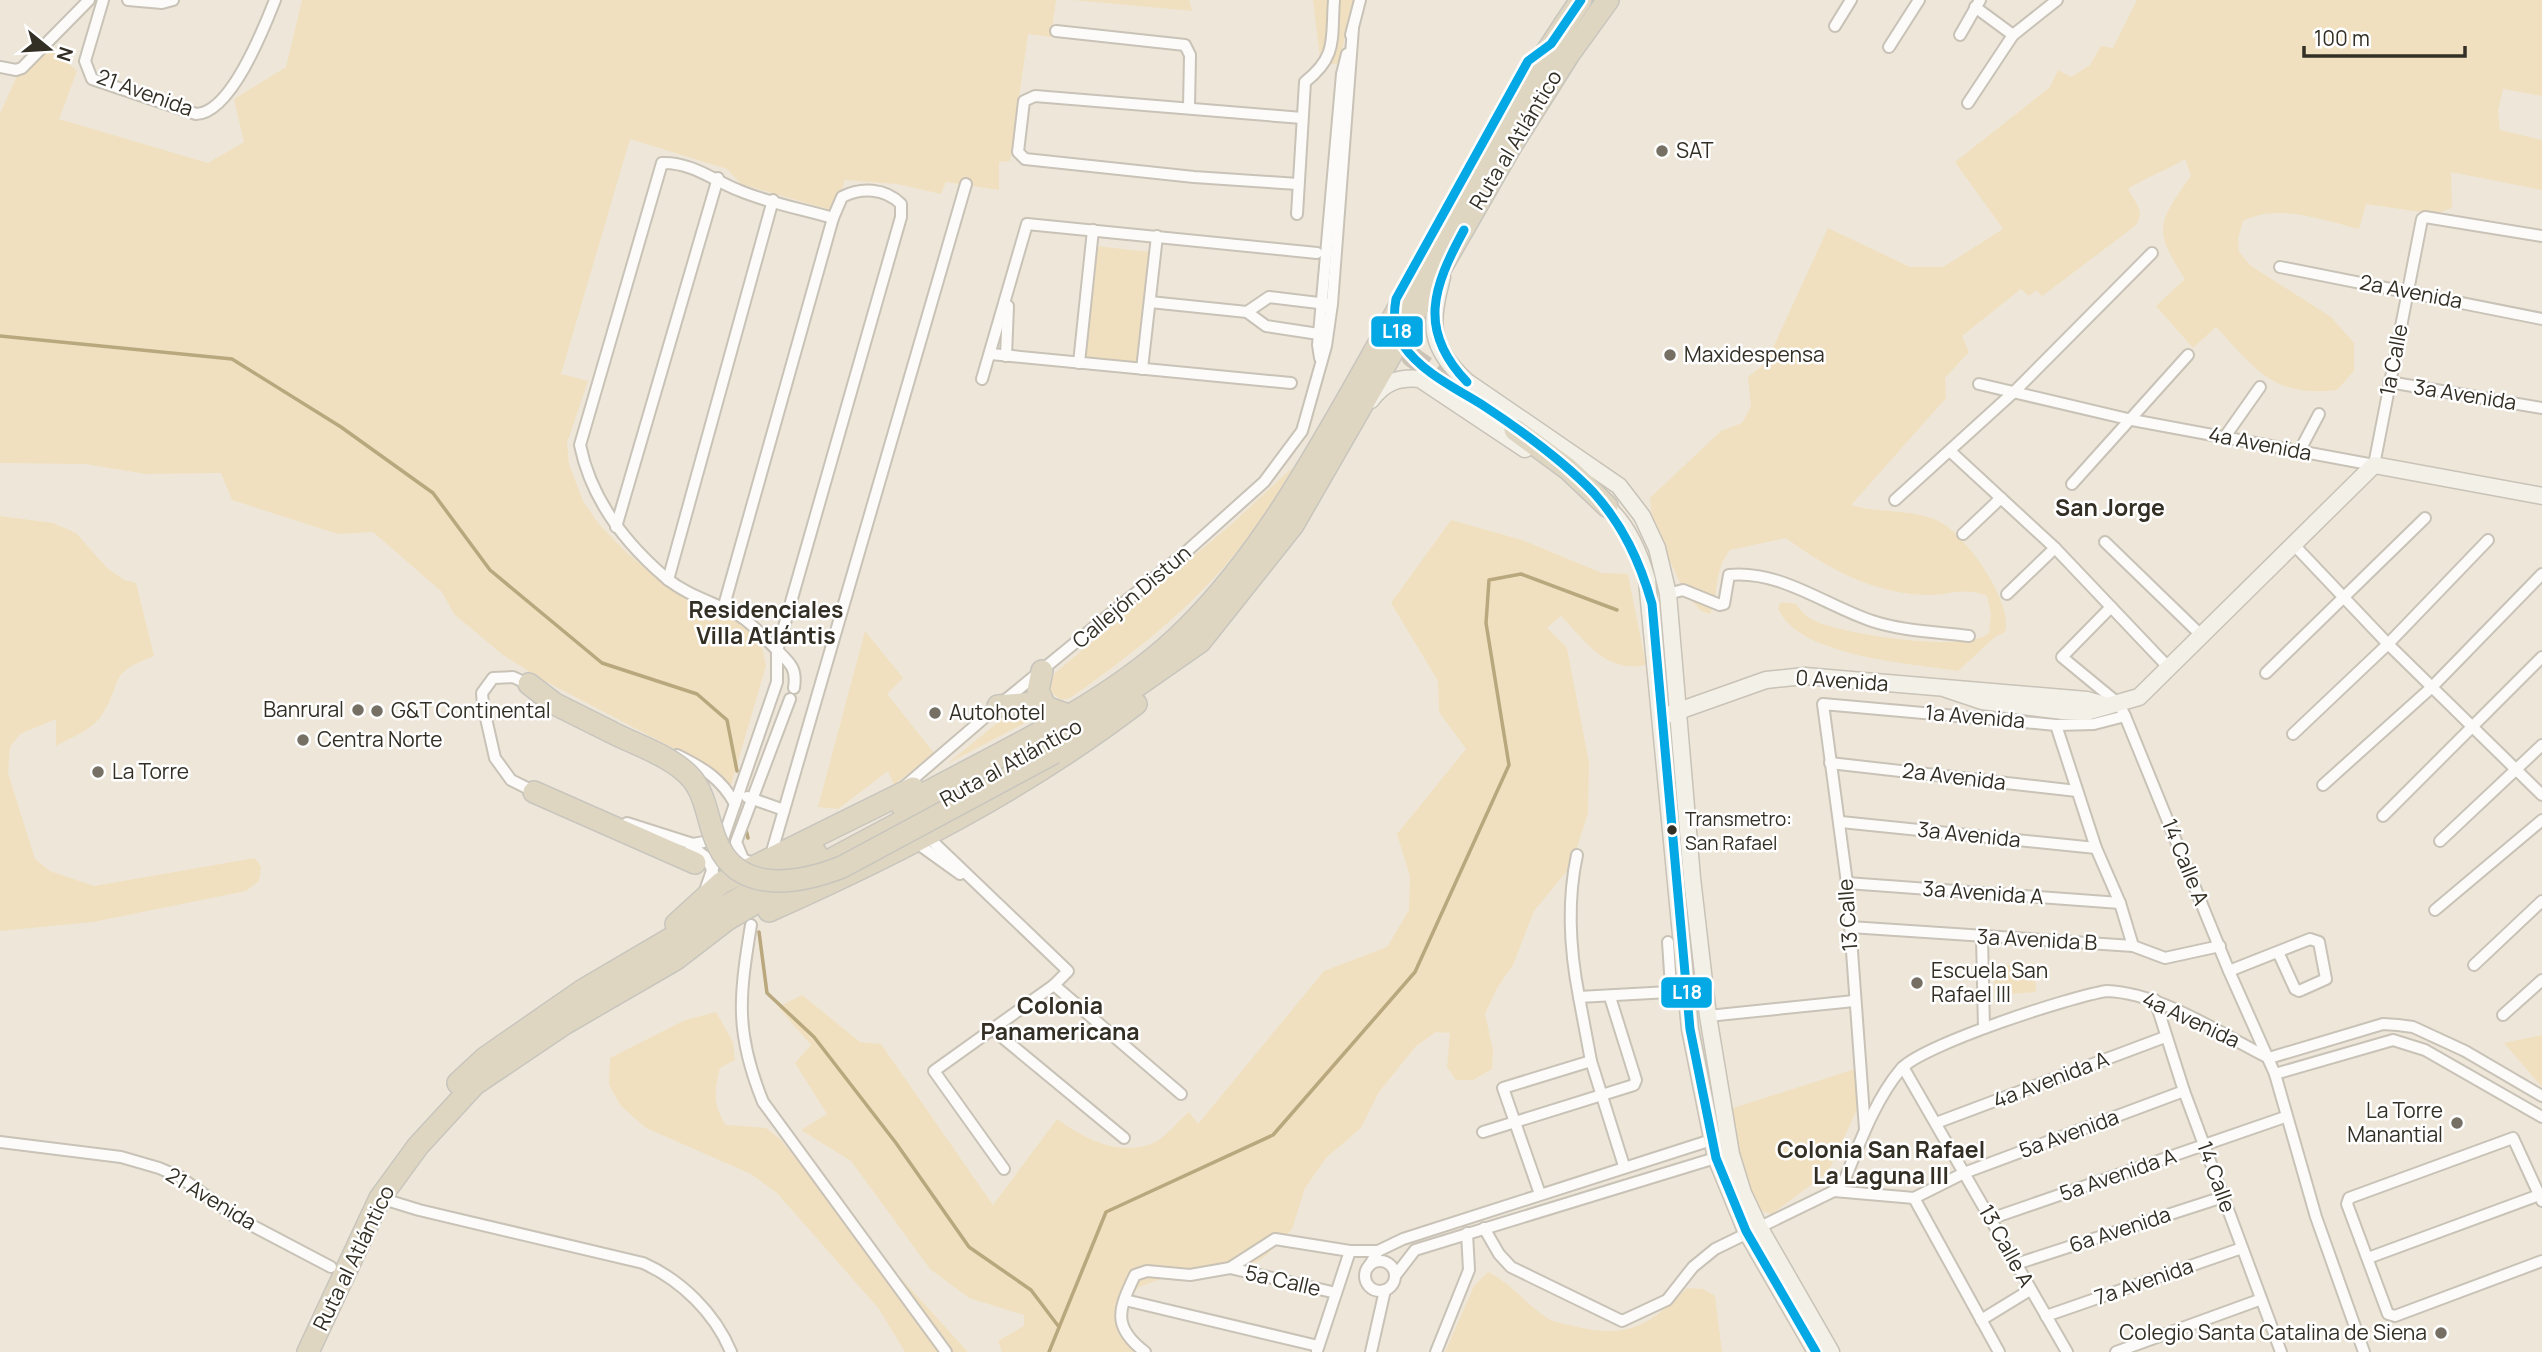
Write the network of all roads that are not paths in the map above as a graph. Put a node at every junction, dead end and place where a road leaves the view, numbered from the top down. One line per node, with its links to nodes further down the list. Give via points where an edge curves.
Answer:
1 (89, 0): 20 (street, via 33,59 16,70)
2 (103, 0): 5 (street, 21 Avenida, via 85,61 92,79 202,113 235,82 256,48)
3 (128, 0): 4 (street)
4 (173, 0)
5 (275, 0)
6 (1334, 0): 23 (street, via 1330,53 1323,68 1305,82)
7 (1360, 0): 41 (street, Callejón Distun, via 1353,28)
8 (1581, 0): 18 (highway, Ruta al Atlántico)
9 (1608, 0): 36 (highway, Ruta al Atlántico, via 1511,146)
10 (1851, 0): 14 (street)
11 (1919, 0): 19 (street)
12 (2057, 0): 17 (street)
13 (1977, 4): 16 (street); 17 (street)
14 (1835, 26)
15 (1056, 31): 22 (street, via 1185,45 1190,55)
16 (1960, 35)
17 (2014, 36): 21 (street)
18 (1551, 44): 24 (highway, via 1528,61); 104 (highway, Ruta al Atlántico, via 1279,516 1223,589 1185,629 1117,684)
19 (1889, 47)
20 (0, 66)
21 (1968, 103)
22 (1189, 107): 23 (street); 27 (street, via 1029,97 1024,102 1017,152 1025,159)
23 (1302, 117): 27 (street)
24 (1474, 156)
25 (718, 178): 28 (street, via 738,190); 72 (street); 72 (street, via 674,163 662,163 658,171 580,445 594,490)
26 (965, 184): 121 (street)
27 (1297, 184): 29 (street)
28 (773, 200): 30 (street); 80 (street)
29 (1297, 214)
30 (833, 218): 85 (street); 90 (street, via 842,197 854,191 868,189 901,204)
31 (1093, 230): 32 (street); 38 (street, via 1027,225); 48 (street)
32 (1157, 236): 34 (street); 40 (street)
33 (2542, 236): 39 (street, 1a Calle, via 2426,217)
34 (1317, 253)
35 (2152, 253): 55 (street)
36 (1445, 264): 61 (highway, Ruta al Atlántico); 67 (main road, via 1432,325 1448,365 1602,472)
37 (2280, 267): 39 (street, 2a Avenida)
38 (1009, 286): 45 (street); 47 (street)
39 (2408, 290): 43 (street, 2a Avenida); 51 (street, 1a Calle)
40 (1150, 302): 42 (street); 49 (street)
41 (1328, 304): 42 (street, via 1269,297); 44 (street, Callejón Distun)
42 (1247, 312): 44 (street, via 1266,326)
43 (2542, 319)
44 (1324, 335): 93 (street, Callejón Distun, via 1314,396 1301,431 1264,481)
45 (990, 354): 47 (street); 50 (street)
46 (2188, 355): 58 (street)
47 (1006, 356): 48 (street)
48 (1079, 363): 49 (street)
49 (1142, 369): 52 (street)
50 (982, 379)
51 (2389, 382): 56 (street, 3a Avenida); 64 (street, 1a Calle)
52 (1291, 383)
53 (1979, 384): 55 (street, 4a Avenida)
54 (2260, 387): 60 (street)
55 (2015, 391): 58 (street, 4a Avenida); 62 (street)
56 (2542, 408)
57 (2319, 414): 63 (street)
58 (2132, 420): 60 (street, 4a Avenida); 65 (street)
59 (1515, 430): 70 (highway, via 1568,469)
60 (2224, 438): 63 (street, 4a Avenida)
61 (1343, 442): 70 (main road, via 1385,386 1404,377 1420,379); 88 (highway, Ruta al Atlántico, via 1293,525)
62 (1951, 452): 68 (street); 69 (street)
63 (2299, 452): 64 (street, 4a Avenida)
64 (2374, 465): 66 (main road, 4a Avenida); 76 (main road)
65 (2072, 484)
66 (2542, 496)
67 (1629, 497): 78 (main road, via 1624,512 1639,541); 81 (main road, via 1657,548)
68 (2001, 498): 73 (street); 77 (street)
69 (1895, 500)
70 (1607, 506): 78 (main road)
71 (2425, 518): 83 (street)
72 (616, 527): 80 (street)
73 (1964, 534)
74 (2488, 540): 89 (street)
75 (2105, 542): 87 (street)
76 (2295, 546): 83 (street); 87 (main road)
77 (2055, 548): 82 (street); 84 (street)
78 (1642, 561): 105 (main road, via 1652,604)
79 (2542, 574): 97 (street)
80 (668, 580): 85 (street)
81 (1668, 594): 86 (street, via 1683,590 1720,605 1724,604 1729,575 1758,575 1805,590 1828,605 1875,622); 103 (main road)
82 (2007, 594)
83 (2345, 599): 89 (street); 94 (street)
84 (2111, 607): 92 (street); 102 (street, via 2062,657)
85 (723, 609): 90 (street, via 759,630)
86 (1969, 636)
87 (2202, 636): 92 (main road)
88 (1200, 642): 111 (highway, via 1164,682); 148 (highway, Ruta al Atlántico, via 1077,728 828,861 729,919)
89 (2388, 643): 97 (street); 109 (street)
90 (777, 651): 95 (street); 98 (street, via 794,668)
91 (2542, 657): 107 (street)
92 (2169, 668): 102 (main road, via 2139,697)
93 (1042, 671): 100 (street, Callejón Distun); 101 (highway, via 1038,691)
94 (2266, 673)
95 (777, 682): 98 (street, via 786,678); 118 (street)
96 (529, 684): 111 (highway, bridge, via 555,704 682,770 697,787 725,858 751,877 780,883 842,867 1054,753); 116 (street, via 503,676 493,678 482,693 500,769); 118 (street, via 709,771)
97 (2432, 687): 107 (street); 114 (street)
98 (793, 690): 119 (street)
99 (1825, 703): 106 (street, 1a Avenida); 112 (street, 13 Calle, via 1821,707)
100 (998, 706): 101 (highway, via 1024,702); 120 (street, Callejón Distun)
101 (1045, 706): 104 (highway)
102 (2116, 708): 103 (main road, 0 Avenida, via 2086,712 2031,709 1946,689 1805,676 1778,677); 106 (street, 1a Avenida, via 2094,724); 145 (street, 14 Calle A)
103 (1679, 713): 105 (main road, 0 Avenida); 158 (main road)
104 (1068, 715): 108 (highway, Ruta al Atlántico)
105 (1661, 715): 177 (main road, via 1690,1030)
106 (2056, 725): 115 (street)
107 (2474, 728): 113 (street); 122 (street)
108 (1036, 734): 120 (highway, via 1008,740); 147 (highway, Ruta al Atlántico, via 776,875)
109 (2293, 734)
110 (2542, 745): 113 (street)
111 (1080, 746): 126 (highway, via 997,799)
112 (1830, 763): 115 (street, 2a Avenida); 124 (street, 13 Calle)
113 (2517, 769): 117 (street); 127 (street)
114 (2323, 785)
115 (2077, 791): 130 (street)
116 (534, 792): 128 (street); 133 (highway)
117 (2542, 795)
118 (736, 799): 119 (street); 125 (street)
119 (752, 799): 121 (street); 132 (street, via 737,848 743,859)
120 (892, 799): 132 (highway)
121 (784, 810): 129 (street)
122 (2383, 816)
123 (2542, 820): 138 (street)
124 (1841, 822): 130 (street, 3a Avenida); 134 (street, 13 Calle)
125 (726, 833): 128 (street, via 703,844); 133 (street)
126 (920, 838): 148 (highway); 152 (street, via 1067,969)
127 (2440, 841)
128 (684, 842): 133 (street, via 707,858)
129 (773, 848)
130 (2096, 848): 137 (street)
131 (1577, 855): 153 (street, via 1572,933)
132 (760, 865): 135 (highway, via 721,883)
133 (704, 868): 135 (street)
134 (1847, 883): 137 (street, 3a Avenida A); 141 (street, 13 Calle)
135 (700, 900): 147 (highway)
136 (2542, 901): 149 (street)
137 (2120, 903): 144 (street)
138 (2435, 909)
139 (751, 925): 216 (street, via 740,1021 747,1063 763,1102)
140 (700, 927): 166 (highway, via 526,1041)
141 (1850, 927): 142 (street, 3a Avenida B); 156 (street, 13 Calle)
142 (1982, 937): 144 (street, 3a Avenida B); 160 (street)
143 (1668, 942): 154 (street, via 1670,990)
144 (2133, 946): 145 (street, 3a Avenida B, via 2165,958)
145 (2220, 946): 150 (street, 14 Calle A)
146 (2277, 952): 146 (street, via 2315,939 2326,979 2295,989); 150 (street)
147 (643, 954): 202 (highway, Ruta al Atlántico, via 528,1027 442,1098 371,1192)
148 (676, 959): 166 (highway, Ruta al Atlántico, via 564,1024)
149 (2474, 965)
150 (2229, 971): 162 (street, 14 Calle A)
151 (2542, 980): 157 (street)
152 (1054, 985): 159 (street); 168 (street)
153 (1579, 997): 154 (street); 163 (street)
154 (1610, 997): 169 (street, via 1636,1080)
155 (2155, 1000): 160 (street, 4a Avenida, via 2129,991 2091,993); 161 (street, 14 Calle); 162 (street, 4a Avenida)
156 (1854, 1001): 158 (street); 175 (street, 13 Calle)
157 (2502, 1015)
158 (1708, 1016): 177 (main road)
159 (991, 1028): 178 (street); 183 (street, via 934,1071)
160 (1984, 1028): 164 (street, 4a Avenida)
161 (2165, 1037): 167 (street, 14 Calle); 173 (street, 4a Avenida A)
162 (2269, 1058): 165 (street, 14 Calle A); 170 (street, via 2383,1024 2413,1027 2465,1051)
163 (1591, 1061): 169 (street); 174 (street, via 1503,1088)
164 (1903, 1067): 173 (street, 13 Calle A); 175 (street)
165 (2275, 1074): 171 (street, 14 Calle A); 172 (street, via 2393,1040 2425,1050)
166 (475, 1084): 189 (highway, Ruta al Atlántico, via 418,1146)
167 (2184, 1091): 180 (street, 14 Calle); 184 (street, 5a Avenida)
168 (1181, 1094)
169 (1601, 1095): 174 (street); 182 (street)
170 (2542, 1097)
171 (2285, 1117): 180 (street, 5a Avenida A); 226 (street, 14 Calle A)
172 (2542, 1117)
173 (1936, 1123): 184 (street, 13 Calle A)
174 (1517, 1124): 176 (street); 186 (street)
175 (1865, 1129): 185 (street, via 1844,1179)
176 (1483, 1132)
177 (1719, 1136): 181 (main road); 182 (street)
178 (1124, 1138)
179 (0, 1142): 202 (street, 21 Avenida, via 121,1157 159,1168 180,1177 234,1216)
180 (2204, 1144): 187 (street, 14 Calle); 191 (street, 5a Avenida A)
181 (1724, 1156): 192 (street); 193 (main road)
182 (1624, 1167): 186 (street)
183 (1004, 1169)
184 (1964, 1172): 190 (street, 5a Avenida); 191 (street, 13 Calle A)
185 (1834, 1191): 190 (street); 193 (street)
186 (1540, 1194): 197 (street)
187 (2223, 1197): 195 (street, 14 Calle); 200 (street, 6a Avenida)
188 (2541, 1197): 198 (street); 198 (street, via 2517,1140 2484,1147 2349,1198)
189 (380, 1198): 214 (highway, Ruta al Atlántico); 215 (street, via 643,1263 663,1272 691,1295 723,1333)
190 (1914, 1198): 211 (street)
191 (1990, 1219): 200 (street, 13 Calle A)
192 (1484, 1228): 193 (street, via 1511,1267 1620,1321 1667,1300 1693,1267); 194 (street)
193 (1752, 1228): 220 (main road); 221 (main road)
194 (1467, 1233): 204 (street, via 1415,1250); 219 (street, via 1469,1270)
195 (2242, 1248): 209 (street, 14 Calle); 210 (street, 7a Avenida)
196 (1350, 1251): 197 (street); 203 (street, 5a Calle, via 1275,1239); 207 (street)
197 (1378, 1251): 201 (street)
198 (2368, 1258): 199 (street, via 2383,1307 2395,1316)
199 (2542, 1261)
200 (2016, 1264): 206 (street, 13 Calle A)
201 (1369, 1266): 204 (street, via 1383,1261); 205 (street, via 1366,1283 1376,1291)
202 (331, 1267): 213 (highway, Ruta al Atlántico)
203 (1230, 1268): 207 (street, 5a Calle); 208 (street, 5a Calle, via 1190,1275 1147,1271 1135,1275)
204 (1395, 1276): 205 (street)
205 (1385, 1290): 218 (street)
206 (2030, 1290): 210 (street, 13 Calle A); 211 (street)
207 (1336, 1293): 212 (street)
208 (1125, 1300): 212 (street); 217 (street, via 1122,1330)
209 (2259, 1300): 224 (street); 225 (street, 14 Calle)
210 (2046, 1316): 223 (street, 13 Calle A)
211 (1981, 1320): 222 (street)
212 (1317, 1349)
213 (294, 1352)
214 (308, 1352)
215 (731, 1352)
216 (946, 1352)
217 (1145, 1352)
218 (1371, 1352)
219 (1436, 1352)
220 (1816, 1352)
221 (1830, 1352)
222 (1999, 1352)
223 (2067, 1352)
224 (2116, 1352)
225 (2281, 1352)
226 (2364, 1352)

